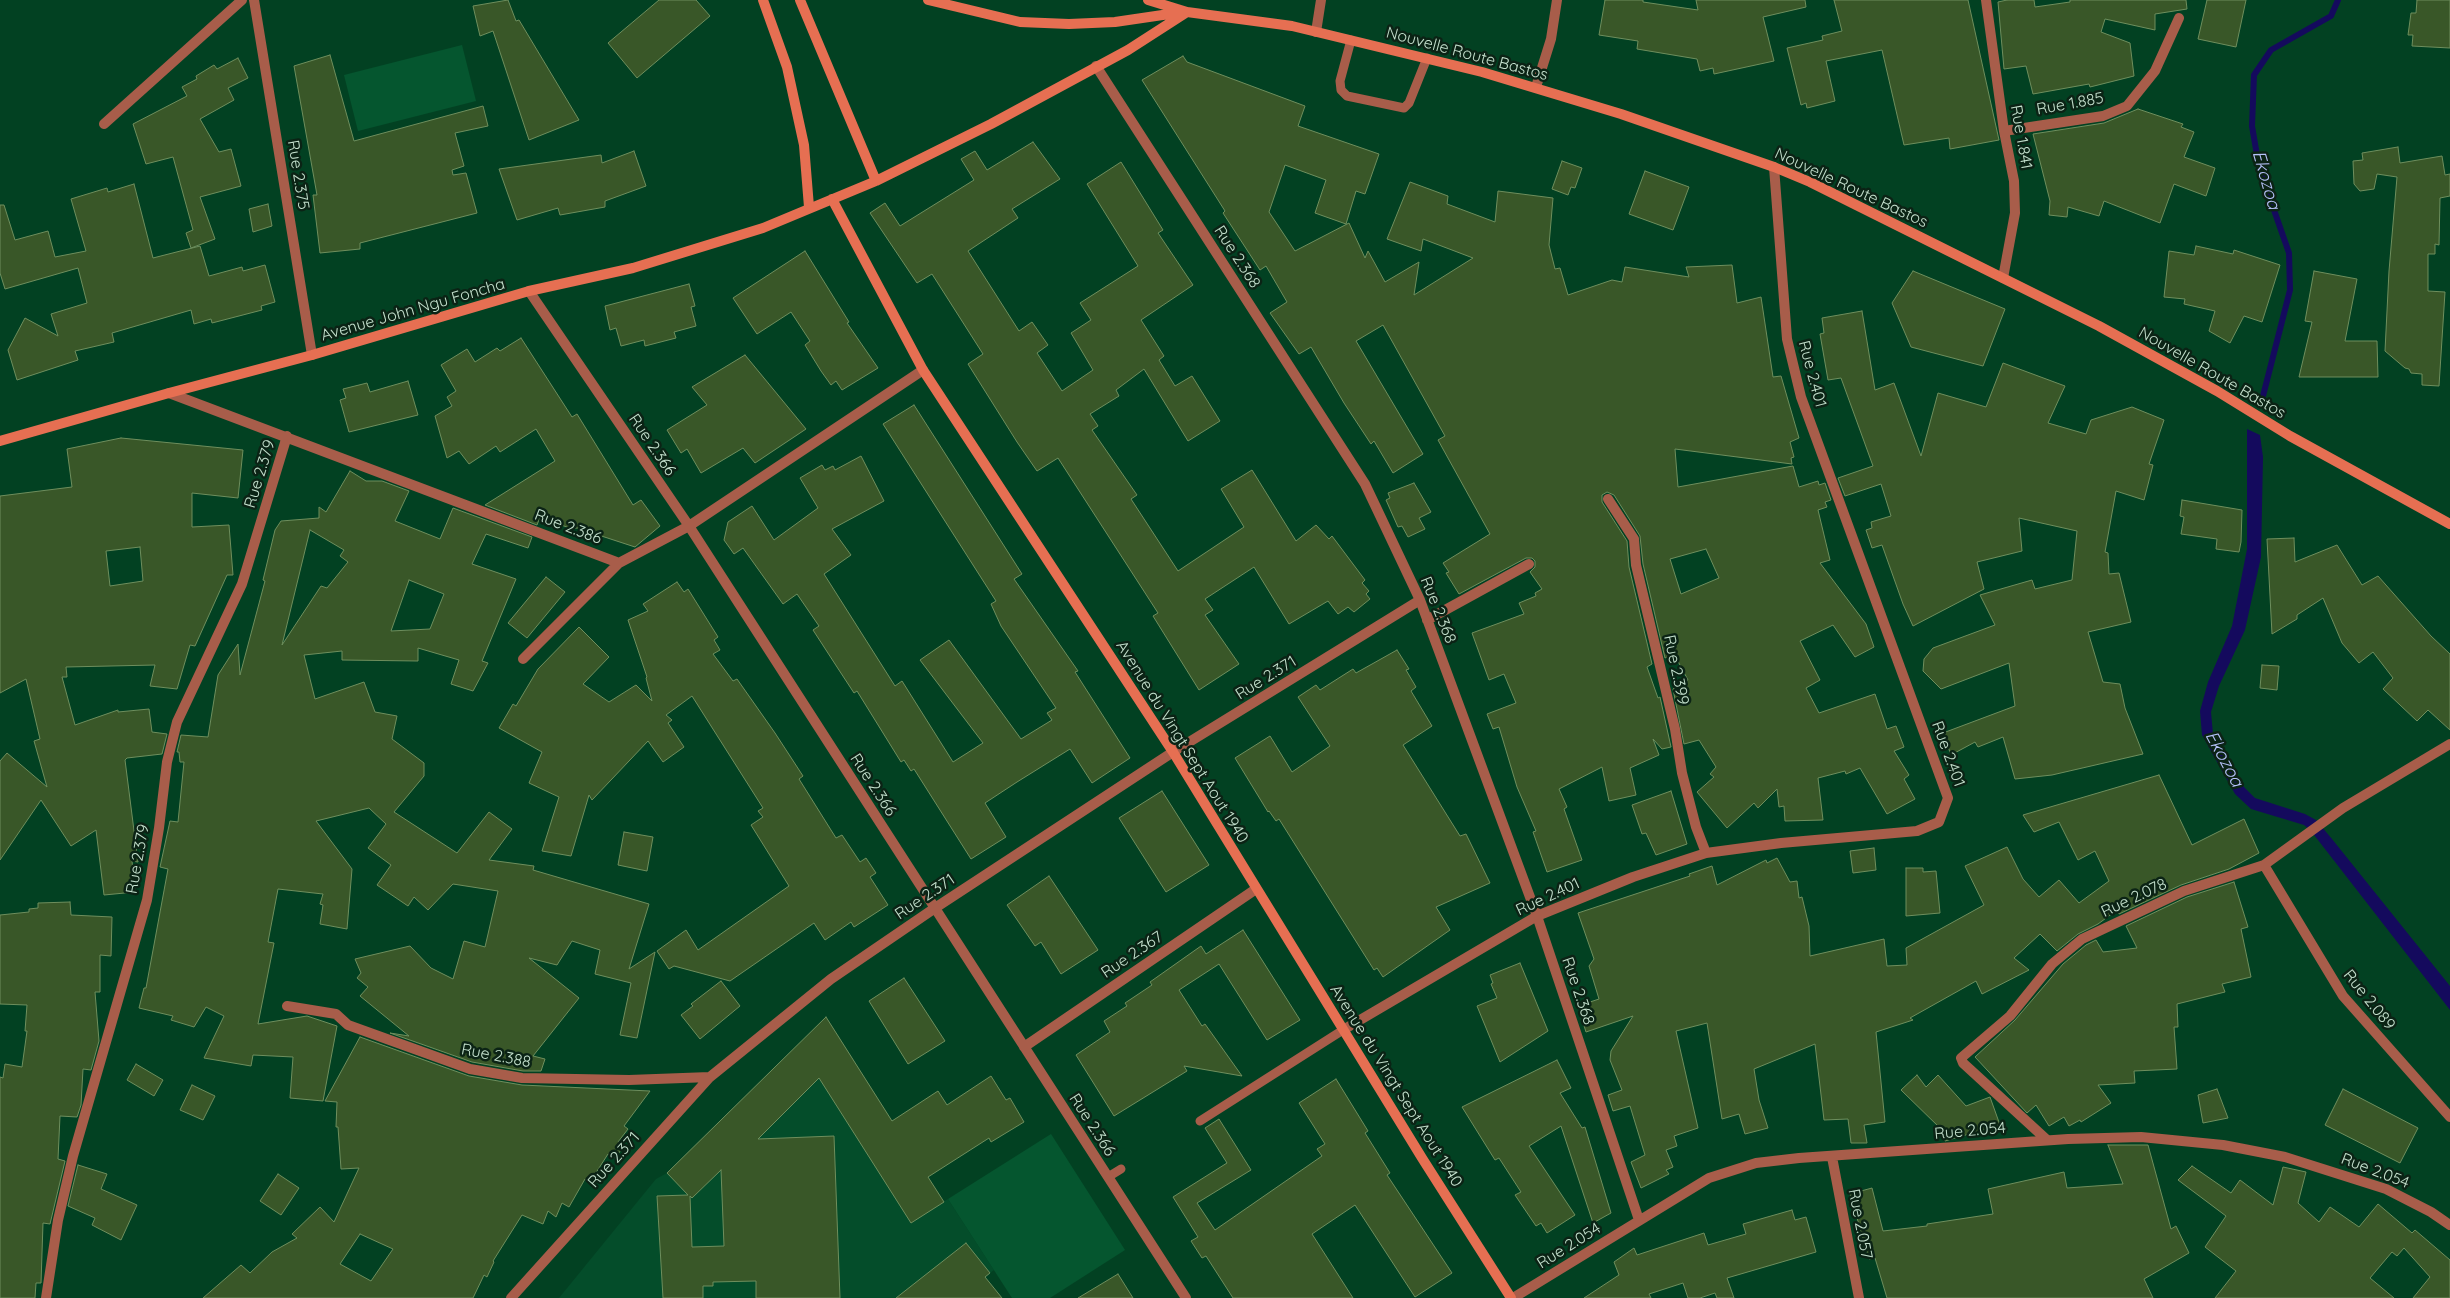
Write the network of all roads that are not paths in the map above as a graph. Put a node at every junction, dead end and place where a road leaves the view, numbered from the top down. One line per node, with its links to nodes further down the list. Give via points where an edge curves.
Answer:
1 (242, 0): 17 (street)
2 (254, 0): 25 (street, Rue 2.375)
3 (763, 0): 22 (main road, via 787,67 804,145)
4 (800, 0): 20 (main road)
5 (928, 0): 10 (main road, via 1020,22 1115,22)
6 (1148, 0): 10 (main road)
7 (1321, 0): 12 (street)
8 (1557, 0): 16 (street, via 1551,39)
9 (1986, 0): 18 (street, Rue 1.841)
10 (1187, 12): 12 (main road, Nouvelle Route Bastos); 15 (main road, Avenue John Ngu Foncha, via 1154,35)
11 (2179, 18): 18 (street, Rue 1.885, via 2156,71 2127,106 2103,116)
12 (1316, 32): 13 (main road, Nouvelle Route Bastos)
13 (1351, 40): 14 (main road, Nouvelle Route Bastos); 14 (lane, via 1340,81 1341,90 1347,96 1404,108)
14 (1427, 58): 16 (main road, Nouvelle Route Bastos)
15 (1096, 66): 20 (main road, Avenue John Ngu Foncha, via 991,124); 35 (street, Rue 2.368, via 1365,484)
16 (1536, 87): 19 (main road, Nouvelle Route Bastos)
17 (104, 124)
18 (2004, 131): 23 (street, Rue 1.841, via 2014,181 2015,213)
19 (1774, 167): 23 (main road, Nouvelle Route Bastos); 40 (street, Rue 2.401, via 1787,339 1801,397 1948,798 1939,822 1917,831)
20 (876, 181): 21 (main road, Avenue John Ngu Foncha)
21 (832, 199): 22 (main road, Avenue John Ngu Foncha); 26 (main road, Avenue du Vingt Sept Aout 1940)
22 (809, 207): 24 (main road, Avenue John Ngu Foncha, via 763,228 670,257)
23 (2003, 278): 31 (main road, Nouvelle Route Bastos, via 2099,326)
24 (529, 291): 25 (main road, Avenue John Ngu Foncha); 32 (street, Rue 2.366)
25 (312, 355): 27 (main road, Avenue John Ngu Foncha)
26 (923, 370): 32 (street); 39 (main road, Avenue du Vingt Sept Aout 1940)
27 (169, 393): 28 (street, Rue 2.386); 29 (main road, Avenue John Ngu Foncha)
28 (287, 436): 33 (street, Rue 2.386); 57 (street, Rue 2.379, via 242,584 177,722 167,762 147,900 73,1156 58,1220)
29 (0, 441)
30 (1608, 499): 40 (street, Rue 2.399, via 1634,539 1636,565 1675,729 1682,773)
31 (2450, 524)
32 (689, 526): 33 (street); 43 (street, Rue 2.366)
33 (619, 563): 37 (street)
34 (1529, 564): 36 (street)
35 (1420, 600): 36 (street, Rue 2.368); 39 (street, Rue 2.371)
36 (1427, 620): 44 (street, Rue 2.368)
37 (524, 659)
38 (2450, 744): 41 (street, Rue 2.078, via 2343,808)
39 (1173, 752): 42 (main road, Avenue du Vingt Sept Aout 1940); 43 (street, Rue 2.371)
40 (1706, 853): 44 (street, Rue 2.401, via 1633,876)
41 (2264, 865): 49 (street, Rue 2.089, via 2343,996); 51 (street, Rue 2.078, via 2184,891 2082,939 2052,964 2010,1016 1961,1058 1963,1064)
42 (1256, 889): 46 (main road, Avenue du Vingt Sept Aout 1940); 47 (street, Rue 2.367)
43 (935, 908): 47 (street, Rue 2.366); 48 (street, Rue 2.371, via 831,979)
44 (1537, 916): 46 (street, Rue 2.401); 55 (street, Rue 2.368)
45 (287, 1006): 48 (street, Rue 2.388, via 336,1014 348,1025 470,1069 522,1078 629,1080)
46 (1344, 1030): 50 (lane); 60 (main road, Avenue du Vingt Sept Aout 1940)
47 (1024, 1047): 54 (street, Rue 2.366)
48 (710, 1077): 58 (street, Rue 2.371)
49 (2450, 1117)
50 (1200, 1121)
51 (2047, 1140): 52 (street, Rue 2.054); 56 (street, Rue 2.054, via 2141,1137 2224,1146 2284,1157 2386,1189)
52 (1832, 1157): 55 (street, Rue 2.054, via 1756,1163 1709,1178); 61 (street, Rue 2.057)
53 (1121, 1169): 54 (lane)
54 (1108, 1177): 59 (street, Rue 2.366)
55 (1639, 1220): 60 (street, Rue 2.054)
56 (2450, 1225)
57 (46, 1298)
58 (511, 1298)
59 (1186, 1298)
60 (1512, 1298)
61 (1859, 1298)

